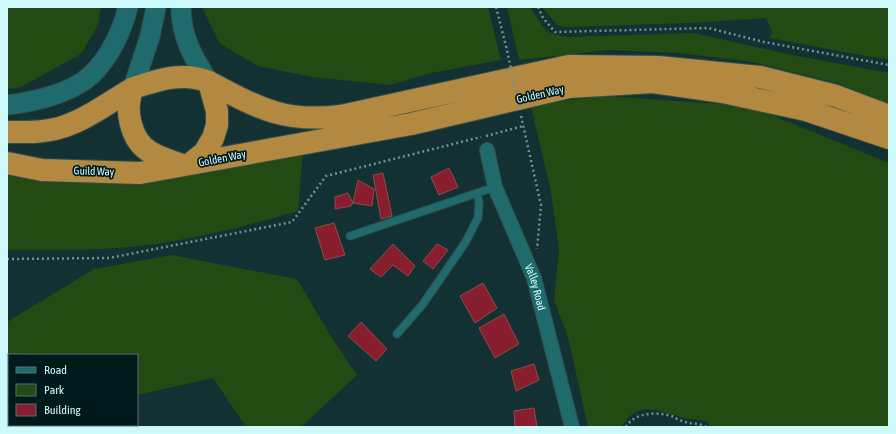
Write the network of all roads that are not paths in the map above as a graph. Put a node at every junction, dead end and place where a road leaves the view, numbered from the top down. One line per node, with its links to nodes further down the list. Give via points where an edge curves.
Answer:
1 (128, 7): 6 (main road, via 118,36 106,57 90,76 64,91 32,102)
2 (156, 7): 5 (main road, via 150,36)
3 (180, 7): 4 (main road, via 188,47)
4 (208, 82): 5 (highway, via 178,76); 7 (highway, Golden Way, via 267,112 316,120 569,66 658,67 760,77 836,96); 12 (highway, via 217,111 213,138 204,153)
5 (133, 89): 8 (highway, via 59,128 37,132); 12 (highway, via 129,114 140,144 149,152)
6 (7, 105)
7 (889, 116)
8 (7, 132)
9 (889, 138): 12 (highway, Golden Way, via 806,110 723,92 653,82 570,87 411,124)
10 (487, 150): 13 (street, Valley Road)
11 (7, 163): 12 (highway, Guild Way, via 42,170 140,173)
12 (186, 165)
13 (495, 187): 14 (lane); 17 (street, Valley Road, via 534,278)
14 (477, 193): 15 (lane); 16 (lane, via 478,218 465,243 423,304)
15 (350, 236)
16 (397, 334)
17 (572, 427)

